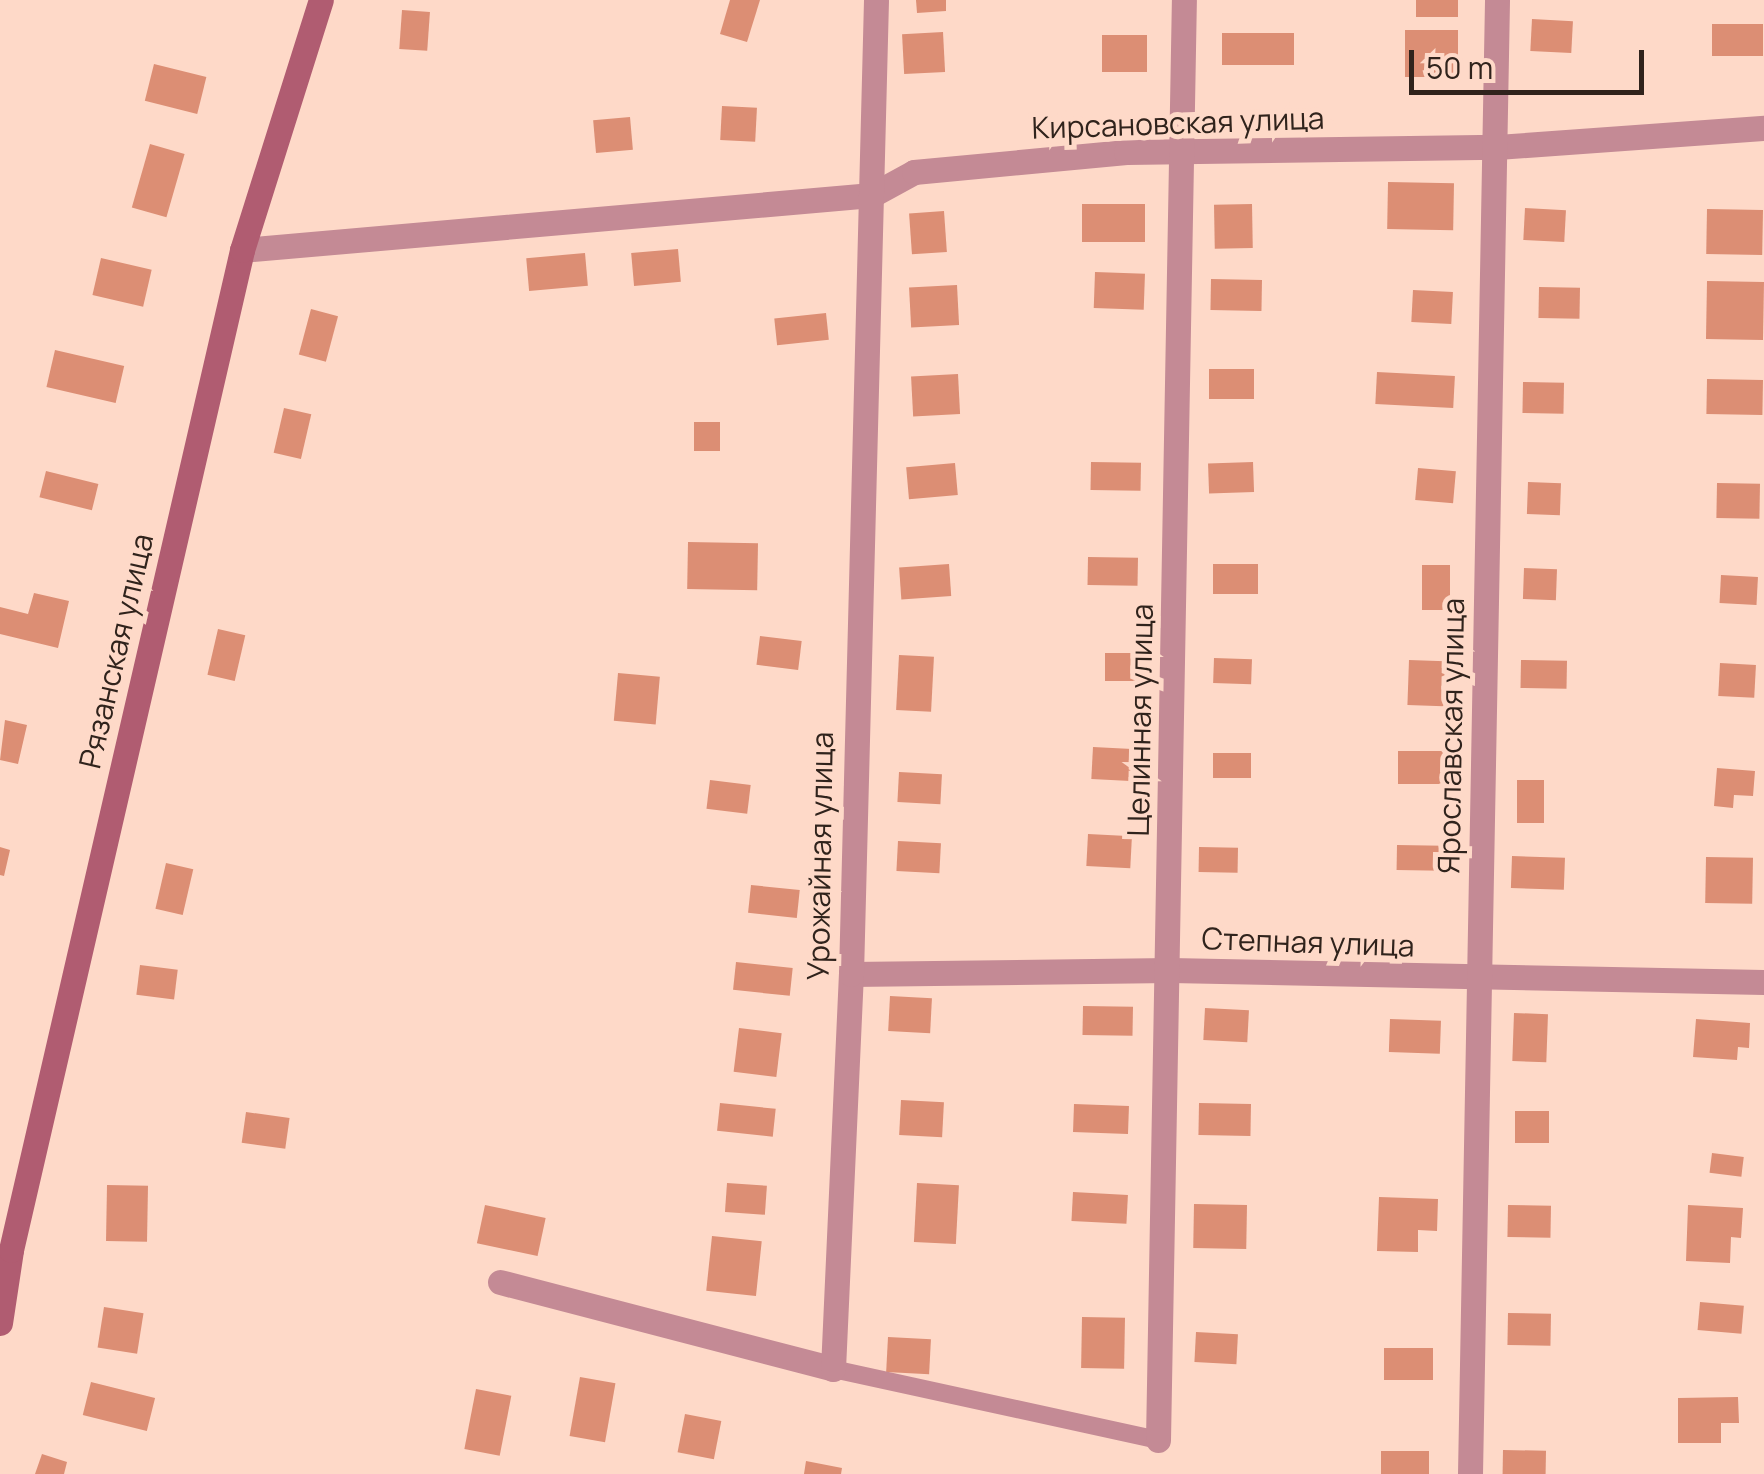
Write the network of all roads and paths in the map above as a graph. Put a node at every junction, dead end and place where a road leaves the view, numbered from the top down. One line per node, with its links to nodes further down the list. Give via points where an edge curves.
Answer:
1 (320, 0): 9 (main road, Рязанская улица)
2 (876, 0): 8 (street, Урожайная улица)
3 (1184, 0): 7 (street, Целинная улица)
4 (1497, 0): 6 (street, Ярославская улица)
5 (1764, 128): 6 (street, Кирсановская улица)
6 (1496, 147): 7 (street, Кирсановская улица); 12 (street, Ярославская улица)
7 (1182, 153): 8 (street, Кирсановская улица, via 914,172); 10 (street, Целинная улица)
8 (872, 195): 9 (street, Кирсановская улица); 11 (street, Урожайная улица, via 865,248)
9 (242, 250): 14 (main road, Рязанская улица)
10 (1170, 970): 11 (street, Степная улица); 12 (street, Степная улица); 18 (street, Целинная улица)
11 (851, 974): 17 (street, Урожайная улица)
12 (1479, 980): 13 (street, Степная улица); 19 (street, Ярославская улица)
13 (1764, 982)
14 (5, 1248): 16 (main road, Рязанская улица)
15 (500, 1282): 17 (street)
16 (0, 1324)
17 (833, 1369): 18 (lane)
18 (1158, 1440)
19 (1470, 1474)

